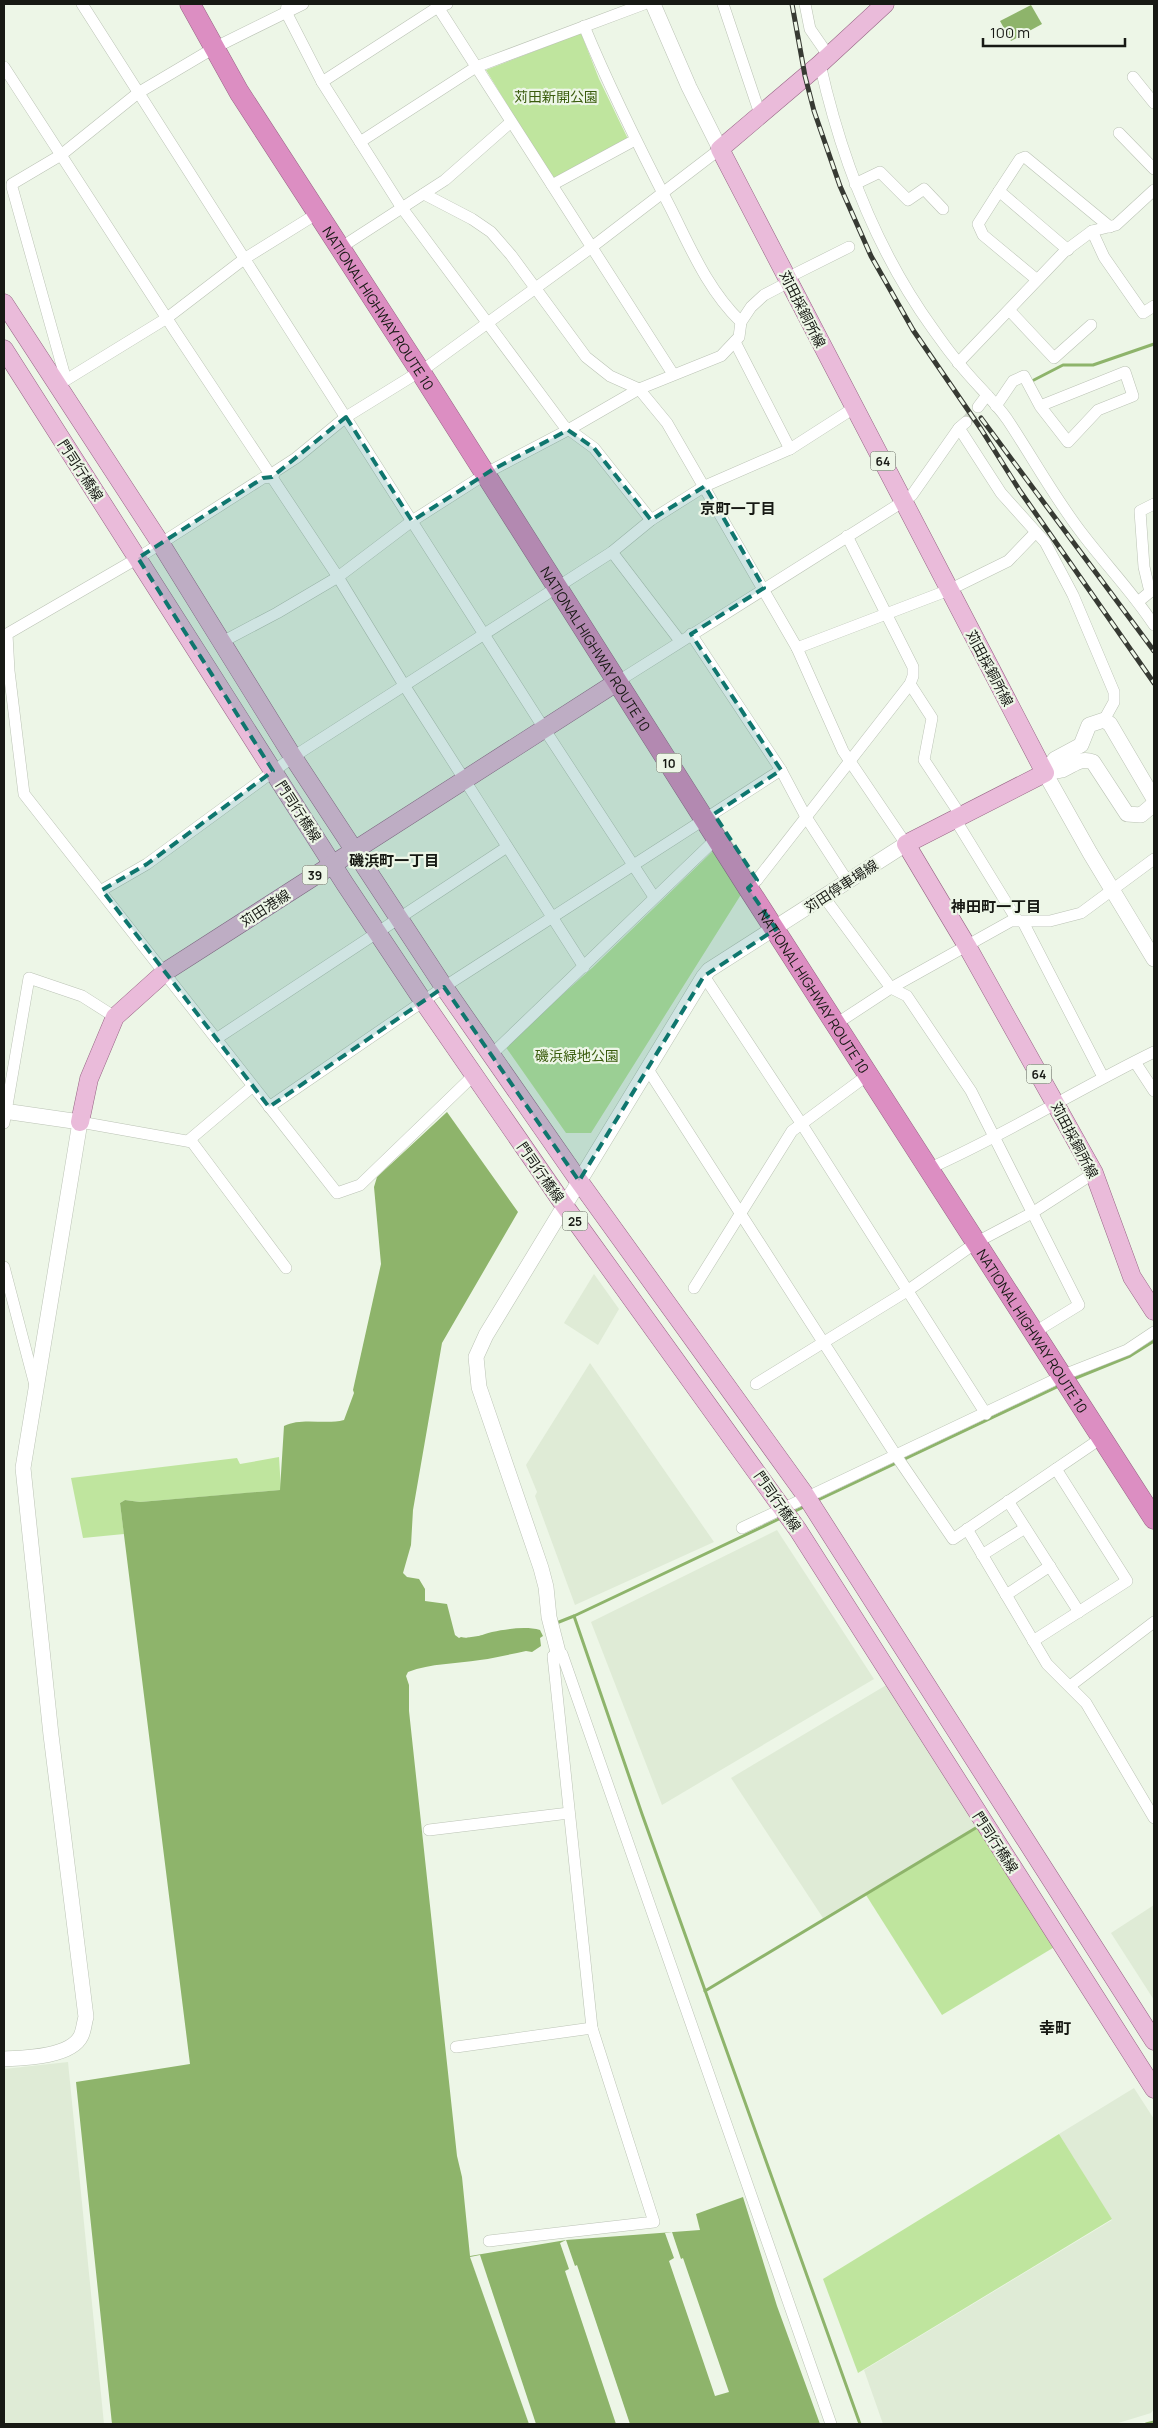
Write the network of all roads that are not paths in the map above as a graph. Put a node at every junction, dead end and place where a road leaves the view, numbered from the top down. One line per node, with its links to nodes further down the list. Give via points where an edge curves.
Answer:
1 (82, 4): 19 (street)
2 (190, 4): 13 (highway, NATIONAL HIGHWAY ROUTE 10 / 10)
3 (202, 4): 13 (highway, NATIONAL HIGHWAY ROUTE 10 / 10)
4 (303, 4): 11 (street)
5 (644, 4): 12 (street)
6 (653, 4): 26 (street)
7 (723, 4): 21 (street)
8 (804, 4): 14 (street, via 810,29)
9 (885, 4): 14 (main road)
10 (441, 5): 16 (street); 18 (street)
11 (286, 8): 13 (street); 18 (street)
12 (584, 26): 16 (street); 24 (street)
13 (219, 46): 19 (street); 37 (highway, NATIONAL HIGHWAY ROUTE 10 / 10, via 239,92); 40 (highway, NATIONAL HIGHWAY ROUTE 10 / 10)
14 (824, 59): 21 (main road); 29 (street, via 837,134)
15 (4, 67): 27 (street)
16 (476, 67): 22 (street); 25 (street)
17 (1133, 77): 20 (street)
18 (322, 82): 25 (street)
19 (138, 93): 27 (street); 44 (street)
20 (1154, 103)
21 (760, 114): 26 (main road)
22 (511, 122): 30 (street); 34 (street, via 445,180)
23 (1118, 134): 28 (street)
24 (635, 140): 30 (street); 33 (street)
25 (360, 142): 35 (street)
26 (720, 149): 33 (street); 46 (main road, 苅田採銅所線 / 64)
27 (61, 155): 51 (street); 51 (street, via 12,184 12,187 66,380)
28 (1154, 169)
29 (856, 184): 36 (street, via 880,172 908,200 924,189); 57 (street, via 877,235 897,272)
30 (552, 185): 41 (street)
31 (1154, 190): 38 (street)
32 (999, 191): 38 (street, via 1020,159 1025,157); 43 (street); 45 (street, via 978,224 983,235)
33 (662, 193): 41 (street); 53 (street, via 708,282)
34 (424, 194): 35 (street); 47 (street, via 491,232)
35 (402, 208): 40 (street); 52 (street)
36 (944, 209)
37 (318, 213): 40 (highway, NATIONAL HIGHWAY ROUTE 10 / 10); 44 (street)
38 (1110, 227): 39 (street)
39 (1092, 231): 43 (street); 49 (street, via 1104,257 1143,314)
40 (344, 246): 58 (highway, NATIONAL HIGHWAY ROUTE 10 / 10)
41 (592, 247): 47 (street); 59 (street)
42 (849, 247): 46 (street)
43 (1068, 250): 45 (street)
44 (244, 259): 51 (street); 66 (street)
45 (1036, 279): 50 (street)
46 (788, 280): 53 (street, via 758,301); 65 (main road, 苅田採銅所線 / 64)
47 (535, 287): 52 (street); 60 (street, via 594,364 619,381)
48 (4, 303): 78 (main road, 門司行橋線 / 25)
49 (1154, 306)
50 (1010, 311): 54 (street, via 1054,358); 57 (street)
51 (167, 318): 70 (street)
52 (488, 322): 58 (street); 67 (street)
53 (741, 322): 55 (street)
54 (1091, 325)
55 (736, 342): 59 (street, via 715,360); 68 (street)
56 (4, 349): 80 (main road, 門司行橋線 / 25)
57 (958, 363): 61 (street)
58 (423, 369): 66 (street); 69 (highway, NATIONAL HIGHWAY ROUTE 10 / 10)
59 (673, 374): 60 (street)
60 (639, 389): 67 (street); 71 (street, via 668,423)
61 (987, 395): 62 (street); 64 (street)
62 (996, 406): 63 (street, via 1013,381 1024,376); 85 (street, via 1074,523)
63 (1040, 406): 63 (street, via 1125,372 1133,396 1098,410 1068,442)
64 (978, 407)
65 (854, 408): 68 (street); 72 (main road, 苅田採銅所線 / 64)
66 (346, 417): 70 (street); 75 (street)
67 (568, 430): 69 (street); 74 (street, via 594,448)
68 (790, 449): 71 (street)
69 (489, 472): 75 (street); 82 (highway, NATIONAL HIGHWAY ROUTE 10 / 10)
70 (272, 477): 78 (street, via 264,478); 81 (street)
71 (705, 486): 74 (street); 83 (street)
72 (904, 501): 76 (street, via 912,495 963,425 1001,493); 77 (street); 84 (main road, 苅田採銅所線 / 64)
73 (1154, 504): 85 (street, via 1140,511 1144,566 1150,592)
74 (651, 520): 79 (street)
75 (412, 521): 81 (street); 88 (street)
76 (1036, 532): 84 (street, via 1008,561); 96 (street, via 1045,542 1074,595 1114,692 1114,702)
77 (847, 536): 83 (street); 86 (street)
78 (161, 544): 80 (street); 91 (main road, 門司行橋線 / 25)
79 (612, 552): 82 (street); 90 (street)
80 (138, 558): 101 (main road, 門司行橋線 / 25); 118 (street, via 7,634 24,794)
81 (338, 577): 91 (street, via 278,614); 95 (street)
82 (561, 585): 88 (street); 93 (highway, NATIONAL HIGHWAY ROUTE 10 / 10)
83 (764, 588): 89 (street); 92 (street)
84 (949, 590): 86 (street); 102 (main road, 苅田採銅所線 / 64)
85 (1139, 602): 87 (street)
86 (885, 613): 92 (street); 94 (street, via 913,667)
87 (1154, 624)
88 (484, 634): 95 (street); 97 (street)
89 (692, 634): 90 (street); 100 (street)
90 (680, 641): 93 (street)
91 (222, 642): 98 (main road, 門司行橋線 / 25)
92 (797, 648): 99 (street)
93 (622, 679): 97 (main road, 苅田港線 / 39); 106 (highway, NATIONAL HIGHWAY ROUTE 10 / 10)
94 (910, 684): 99 (street); 108 (street, via 932,718 924,760)
95 (404, 685): 98 (street); 103 (street)
96 (1104, 720): 102 (street, via 1089,725 1081,745 1055,758); 104 (street, via 1110,724)
97 (545, 730): 103 (main road, 苅田港線 / 39); 115 (street)
98 (293, 757): 101 (street); 112 (main road, 門司行橋線 / 25)
99 (850, 760): 107 (street); 110 (street)
100 (781, 770): 106 (street); 107 (street)
101 (273, 771): 114 (main road, 門司行橋線 / 25); 118 (street, via 147,864)
102 (1045, 773): 105 (street, via 1087,760 1093,762 1127,814 1141,815); 108 (main road); 119 (street)
103 (465, 780): 111 (street); 112 (main road, 苅田港線 / 39)
104 (1154, 799)
105 (1154, 804)
106 (710, 817): 109 (highway, NATIONAL HIGHWAY ROUTE 10 / 10); 115 (street); 117 (highway, NATIONAL HIGHWAY ROUTE 10 / 10)
107 (806, 817): 116 (street); 117 (street)
108 (958, 818): 110 (main road); 124 (street)
109 (717, 838): 117 (highway, NATIONAL HIGHWAY ROUTE 10 / 10); 120 (street)
110 (906, 844): 116 (street, 苅田停車場線); 127 (main road, 苅田採銅所線 / 64)
111 (507, 847): 122 (street); 123 (street)
112 (355, 850): 114 (main road, 苅田港線 / 39); 122 (main road, 門司行橋線 / 25)
113 (1154, 859): 119 (street)
114 (332, 864): 126 (main road, 門司行橋線 / 25); 130 (main road, 苅田港線 / 39)
115 (634, 866): 120 (street); 123 (street)
116 (848, 882): 121 (street, 苅田停車場線)
117 (753, 884): 125 (highway, NATIONAL HIGHWAY ROUTE 10 / 10)
118 (102, 890): 130 (street)
119 (1112, 890): 124 (street, via 1089,909 1072,917); 128 (street)
120 (654, 897): 129 (street)
121 (824, 897): 125 (street, 苅田停車場線); 133 (street)
122 (398, 917): 126 (street); 132 (main road, 門司行橋線 / 25)
123 (552, 918): 129 (street); 132 (street)
124 (1020, 921): 127 (street, via 1011,921); 144 (street)
125 (780, 926): 131 (street, 苅田停車場線); 136 (highway, NATIONAL HIGHWAY ROUTE 10 / 10)
126 (376, 932): 134 (main road, 門司行橋線 / 25); 137 (street)
127 (966, 946): 133 (street); 147 (main road, 苅田採銅所線 / 64)
128 (1154, 959)
129 (584, 967): 139 (street)
130 (164, 972): 135 (main road, 苅田港線 / 39); 137 (street)
131 (704, 976): 141 (street); 151 (street)
132 (444, 987): 134 (street); 139 (main road, 門司行橋線 / 25)
133 (891, 988): 136 (street); 152 (street, via 907,996 971,1091)
134 (423, 1001): 143 (main road, 門司行橋線 / 25); 148 (street)
135 (115, 1017): 149 (street, via 82,996 28,978); 150 (main road, 苅田港線 / 39, via 89,1079)
136 (840, 1021): 142 (highway, NATIONAL HIGHWAY ROUTE 10 / 10); 154 (highway, NATIONAL HIGHWAY ROUTE 10 / 10)
137 (216, 1039): 145 (street)
138 (1154, 1052): 140 (street)
139 (491, 1055): 156 (main road, 門司行橋線 / 25)
140 (1135, 1062): 144 (street); 146 (street)
141 (647, 1068): 156 (street); 158 (street)
142 (869, 1074): 151 (street); 154 (highway, NATIONAL HIGHWAY ROUTE 10 / 10)
143 (474, 1075): 148 (street, via 360,1185 337,1193); 157 (main road, 門司行橋線 / 25)
144 (1103, 1077): 147 (street)
145 (252, 1086): 148 (street); 153 (street)
146 (1154, 1092)
147 (1056, 1105): 152 (street); 155 (main road, 苅田採銅所線 / 64)
148 (268, 1107)
149 (5, 1115): 150 (street)
150 (80, 1122): 153 (street); 171 (street)
151 (801, 1123): 158 (street, via 792,1130); 164 (street)
152 (995, 1138): 154 (street); 159 (street)
153 (188, 1141): 162 (street, via 192,1142)
154 (934, 1166): 160 (highway, NATIONAL HIGHWAY ROUTE 10 / 10)
155 (1094, 1173): 159 (street); 165 (main road, 苅田採銅所線 / 64, via 1132,1277)
156 (579, 1181): 157 (street); 176 (main road, 門司行橋線 / 25)
157 (564, 1206): 179 (main road, 門司行橋線 / 25); 190 (street, via 476,1357 479,1387 541,1568)
158 (740, 1211): 163 (street); 168 (street)
159 (1032, 1212): 160 (street); 166 (street, via 1079,1305)
160 (981, 1240): 164 (street); 166 (highway, NATIONAL HIGHWAY ROUTE 10 / 10)
161 (4, 1267): 171 (street)
162 (286, 1268)
163 (694, 1288)
164 (907, 1291): 168 (street); 172 (street)
165 (1154, 1311)
166 (1038, 1330): 169 (highway, NATIONAL HIGHWAY ROUTE 10 / 10)
167 (1154, 1332): 169 (street, via 1127,1350)
168 (825, 1342): 170 (street); 174 (street)
169 (1067, 1375): 172 (street); 173 (highway, NATIONAL HIGHWAY ROUTE 10 / 10); 178 (highway, NATIONAL HIGHWAY ROUTE 10 / 10)
170 (756, 1384)
171 (36, 1390): 198 (street, via 22,1468 86,2016 80,2038 65,2050)
172 (986, 1414): 174 (street)
173 (1104, 1437): 175 (street); 180 (highway, NATIONAL HIGHWAY ROUTE 10 / 10)
174 (897, 1457): 176 (street); 183 (street, via 953,1539)
175 (1056, 1469): 177 (street); 187 (street, via 1127,1581)
176 (806, 1496): 179 (street); 196 (main road, 門司行橋線 / 25)
177 (1008, 1501): 182 (street); 183 (street)
178 (1154, 1503)
179 (783, 1508): 181 (street); 199 (main road, 門司行橋線 / 25)
180 (1154, 1519)
181 (742, 1528)
182 (1025, 1528): 184 (street); 185 (street)
183 (967, 1529): 184 (street)
184 (982, 1555): 186 (street)
185 (1050, 1566): 186 (street); 187 (street)
186 (1006, 1595): 189 (street)
187 (1079, 1612): 189 (street)
188 (1154, 1622): 191 (street)
189 (1033, 1641): 191 (street, via 1047,1664)
190 (558, 1652): 192 (street, via 553,1656); 201 (street, via 562,1654)
191 (1070, 1686): 193 (street, via 1086,1703)
192 (569, 1813): 194 (street); 195 (street)
193 (1154, 1818)
194 (429, 1830)
195 (592, 2028): 197 (street); 200 (street, via 654,2222)
196 (1154, 2042)
197 (456, 2047)
198 (4, 2059)
199 (1154, 2089)
200 (489, 2242)
201 (832, 2424)

